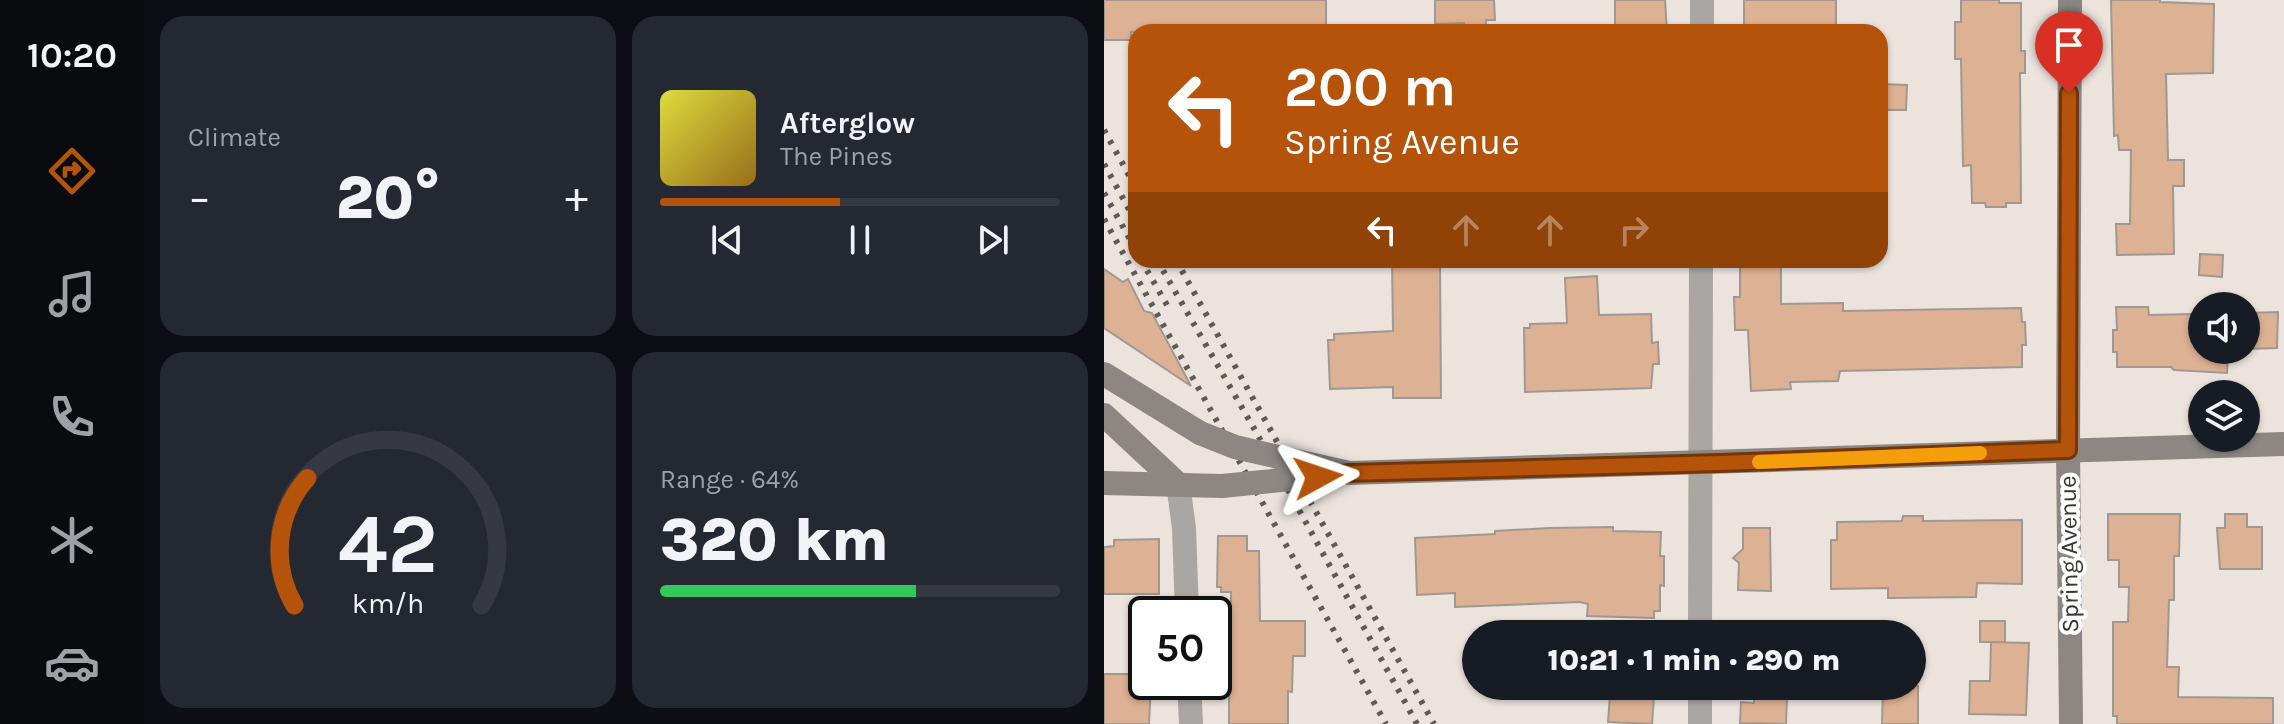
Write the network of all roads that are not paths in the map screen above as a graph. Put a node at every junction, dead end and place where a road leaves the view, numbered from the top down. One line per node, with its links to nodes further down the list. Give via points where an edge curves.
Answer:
1 (1702, 0): 3 (street)
2 (2070, 0): 8 (main road, Spring Avenue)
3 (1702, 24)
4 (1701, 268): 9 (street)
5 (1104, 374): 10 (main road, bridge, via 1200,433 1235,447)
6 (1104, 415): 12 (main road)
7 (2284, 444): 8 (main road)
8 (2068, 450): 9 (main road); 19 (main road, Spring Avenue)
9 (1700, 464): 10 (main road); 14 (street)
10 (1349, 473): 12 (main road, bridge, via 1222,486)
11 (1104, 483): 12 (main road)
12 (1178, 484): 13 (street)
13 (1186, 596)
14 (1700, 620)
15 (1190, 700): 17 (street)
16 (1700, 700): 18 (street)
17 (1191, 724)
18 (1700, 724)
19 (2071, 724)

